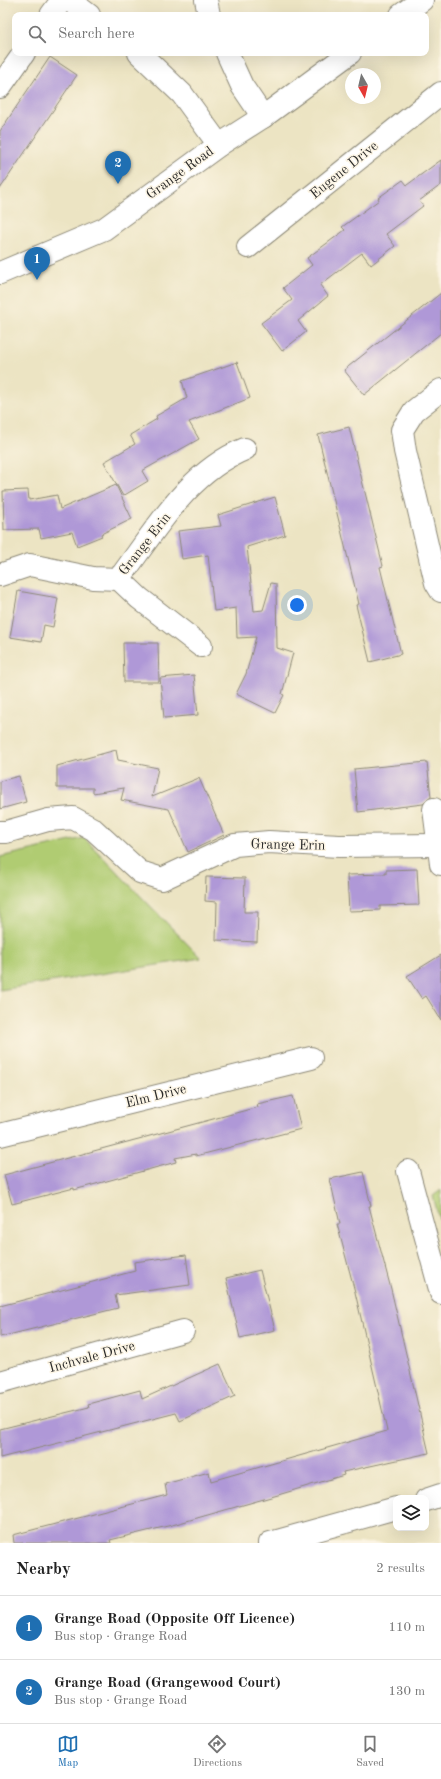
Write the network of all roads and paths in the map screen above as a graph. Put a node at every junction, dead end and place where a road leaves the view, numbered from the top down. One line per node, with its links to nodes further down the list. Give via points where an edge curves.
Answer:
1 (62, 0): 4 (street)
2 (206, 0): 5 (street)
3 (422, 0): 6 (street)
4 (53, 12)
5 (208, 12)
6 (405, 12)
7 (22, 56): 11 (street)
8 (142, 56): 14 (street, via 182,94)
9 (227, 56): 13 (street, via 242,86)
10 (346, 56): 13 (street, Grange Road)
11 (0, 87)
12 (441, 93): 15 (street, Eugene Drive)
13 (263, 117): 14 (street, Grange Road)
14 (219, 145): 16 (street, Grange Road, via 104,229)
15 (248, 247)
16 (0, 272)
17 (441, 390): 21 (street, via 414,411 402,430 436,583)
18 (245, 449): 20 (street, Grange Erin, via 227,456 189,486)
19 (0, 575): 20 (street, Grange Erin, via 30,565 93,578)
20 (119, 579): 22 (street, via 139,598)
21 (441, 591)
22 (201, 646)
23 (434, 809): 25 (street)
24 (0, 832): 25 (street, Grange Erin, via 48,820 73,818 93,829 140,872 162,879 235,845 269,842)
25 (439, 854)
26 (311, 1058): 27 (street, Elm Drive)
27 (0, 1135)
28 (408, 1171): 29 (street)
29 (441, 1293)
30 (183, 1331): 31 (street, Inchvale Drive)
31 (0, 1382)
32 (441, 1495): 33 (street)
33 (429, 1499)
34 (393, 1509): 35 (street)
35 (270, 1543)

